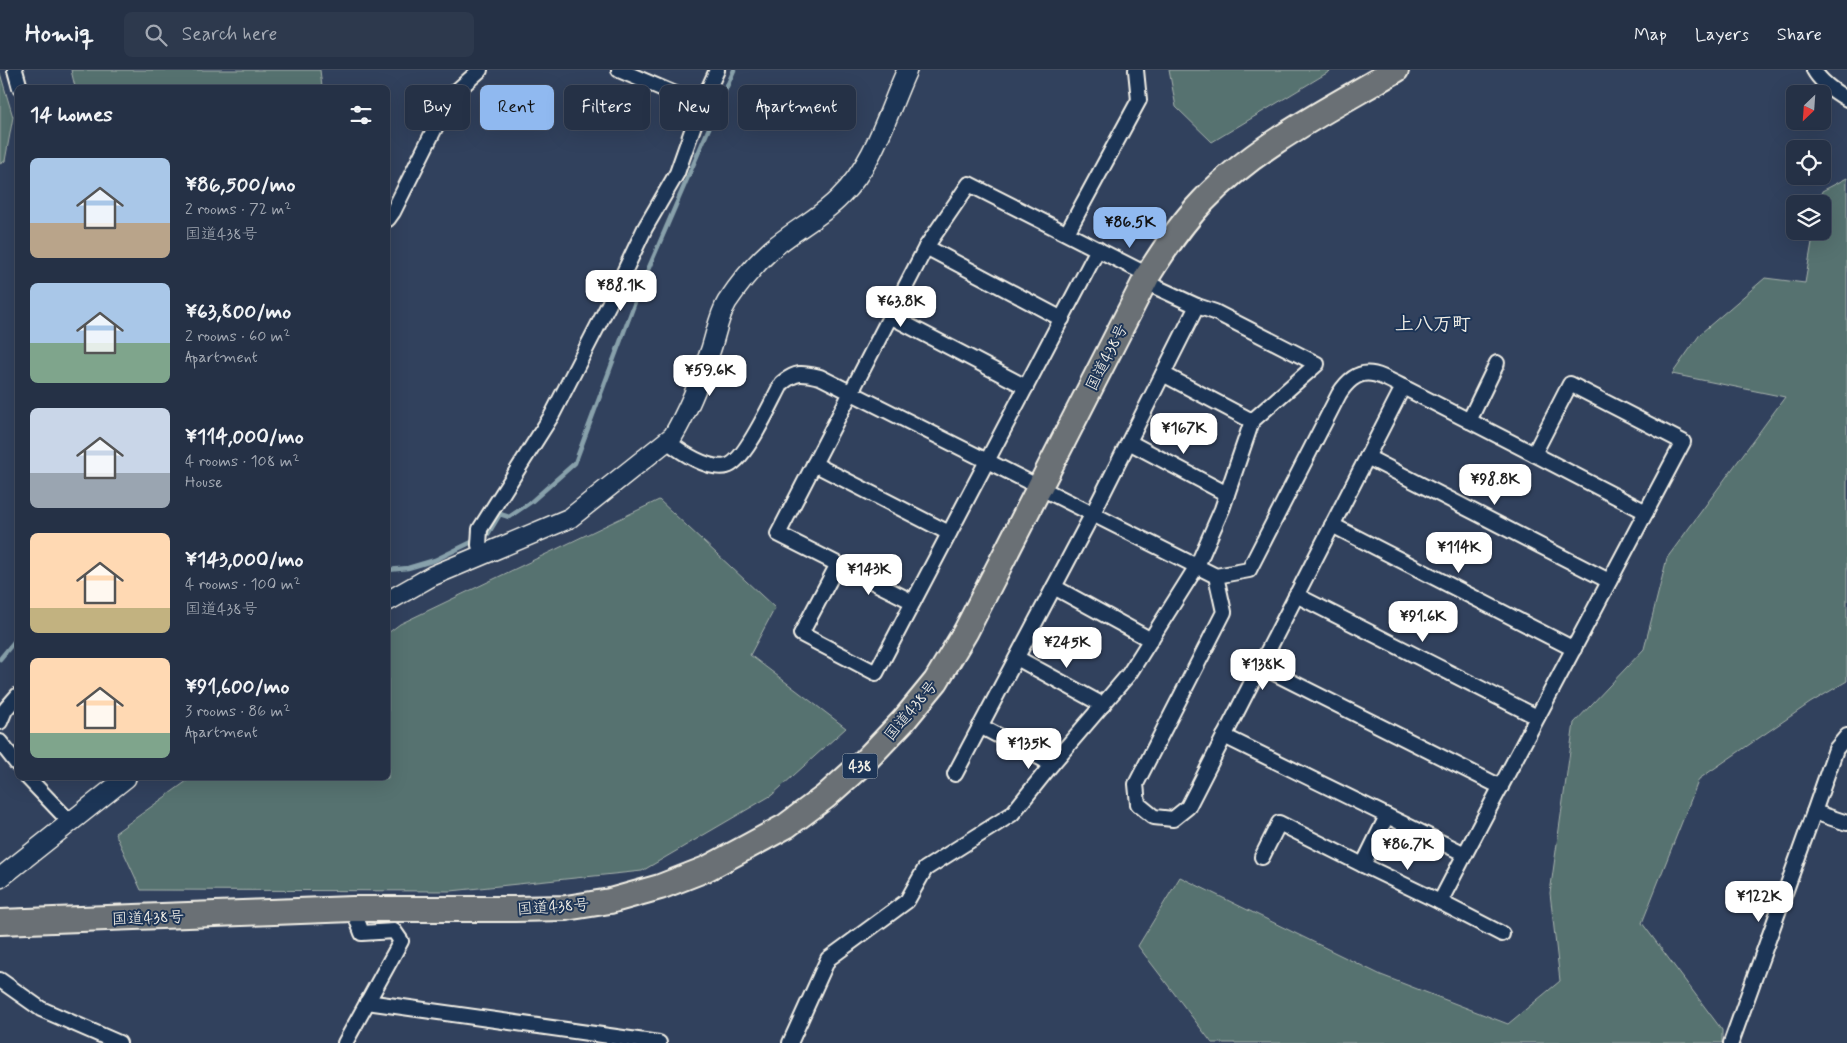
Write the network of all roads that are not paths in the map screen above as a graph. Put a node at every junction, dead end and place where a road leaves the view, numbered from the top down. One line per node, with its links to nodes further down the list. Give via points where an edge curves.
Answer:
1 (15, 70): 9 (street)
2 (480, 70): 14 (street, via 451,96)
3 (619, 70): 11 (street)
4 (717, 70): 10 (street)
5 (907, 70): 29 (street, via 875,148 859,174 840,198 771,250 746,276 726,304 701,376 680,424)
6 (1136, 70): 15 (street, via 1139,100)
7 (1396, 70): 18 (highway, 国道438号 / 438, via 1278,141 1222,182 1169,240)
8 (1814, 70): 12 (street, via 1835,92)
9 (19, 85)
10 (710, 85)
11 (660, 88)
12 (1847, 99)
13 (692, 130): 41 (street, via 677,172 644,228 556,408 487,516)
14 (390, 216)
15 (1067, 233): 16 (street, via 970,184); 17 (street)
16 (926, 247): 20 (street); 21 (street)
17 (1098, 249): 18 (street); 21 (street)
18 (1146, 278): 19 (street); 35 (highway, 国道438号 / 438)
19 (1197, 306): 23 (street); 27 (street, via 1317,364)
20 (890, 316): 24 (street); 26 (street)
21 (1062, 319): 24 (street)
22 (1497, 363): 28 (street)
23 (1163, 374): 27 (street); 30 (street)
24 (1026, 387): 33 (street)
25 (1403, 387): 28 (street); 32 (street); 44 (street, via 1378,375 1363,373 1347,382 1249,570)
26 (851, 393): 29 (street, via 820,377 803,373 791,376 782,383 745,451 735,463 726,467 704,463); 33 (street); 34 (street)
27 (1252, 421): 36 (street)
28 (1469, 421): 31 (street)
29 (667, 441): 41 (street, via 570,518)
30 (1129, 442): 36 (street); 38 (street)
31 (1534, 454): 37 (street); 37 (street, via 1570,384 1683,442)
32 (1367, 457): 39 (street); 45 (street)
33 (987, 461): 35 (street); 40 (street)
34 (814, 464): 40 (street); 42 (street, via 778,534)
35 (1038, 487): 38 (street); 77 (highway, 国道438号 / 438, via 966,631 936,680 864,762 786,826 706,869 610,902 566,908)
36 (1227, 494): 43 (street)
37 (1646, 512): 45 (street)
38 (1092, 515): 43 (street); 46 (street)
39 (1332, 525): 47 (street); 51 (street)
40 (949, 533): 49 (street)
41 (480, 544): 48 (street)
42 (838, 564): 49 (street); 49 (street, via 801,634 876,673)
43 (1197, 566): 44 (street); 50 (street)
44 (1216, 576): 59 (street, via 1224,612 1136,784 1138,804 1154,817 1172,819 1188,807)
45 (1609, 581): 51 (street)
46 (1054, 587): 50 (street); 52 (street)
47 (1296, 595): 53 (street); 56 (street)
48 (390, 600)
49 (913, 602)
50 (1151, 640): 55 (street, via 1130,674)
51 (1574, 649): 56 (street)
52 (1017, 658): 55 (street); 58 (street)
53 (1260, 666): 59 (street); 67 (street)
54 (15, 698): 57 (street)
55 (1103, 706): 63 (street)
56 (1538, 717): 67 (street)
57 (0, 722)
58 (980, 726): 63 (street); 64 (street)
59 (1224, 736): 69 (street)
60 (1847, 736): 68 (street, via 1836,749)
61 (0, 742): 62 (street)
62 (15, 762)
63 (1052, 764): 85 (street, via 1012,814 926,869 907,901 828,959)
64 (955, 774)
65 (30, 780): 70 (street)
66 (123, 780): 70 (street)
67 (1501, 787): 72 (street)
68 (1814, 812): 71 (street); 86 (street)
69 (1387, 816): 72 (street); 74 (street)
70 (70, 822): 75 (street)
71 (1847, 823)
72 (1465, 854): 76 (street)
73 (1262, 857): 74 (street, via 1279,823)
74 (1363, 865): 76 (street)
75 (0, 878)
76 (1440, 902): 79 (street)
77 (353, 909): 78 (highway, 国道438号 / 438); 81 (street, via 362,933 394,931 401,941)
78 (0, 922)
79 (1502, 934)
80 (0, 980): 82 (street, via 41,1009)
81 (367, 1002): 83 (street); 84 (street)
82 (120, 1043)
83 (345, 1043)
84 (659, 1043)
85 (790, 1043)
86 (1731, 1043)

